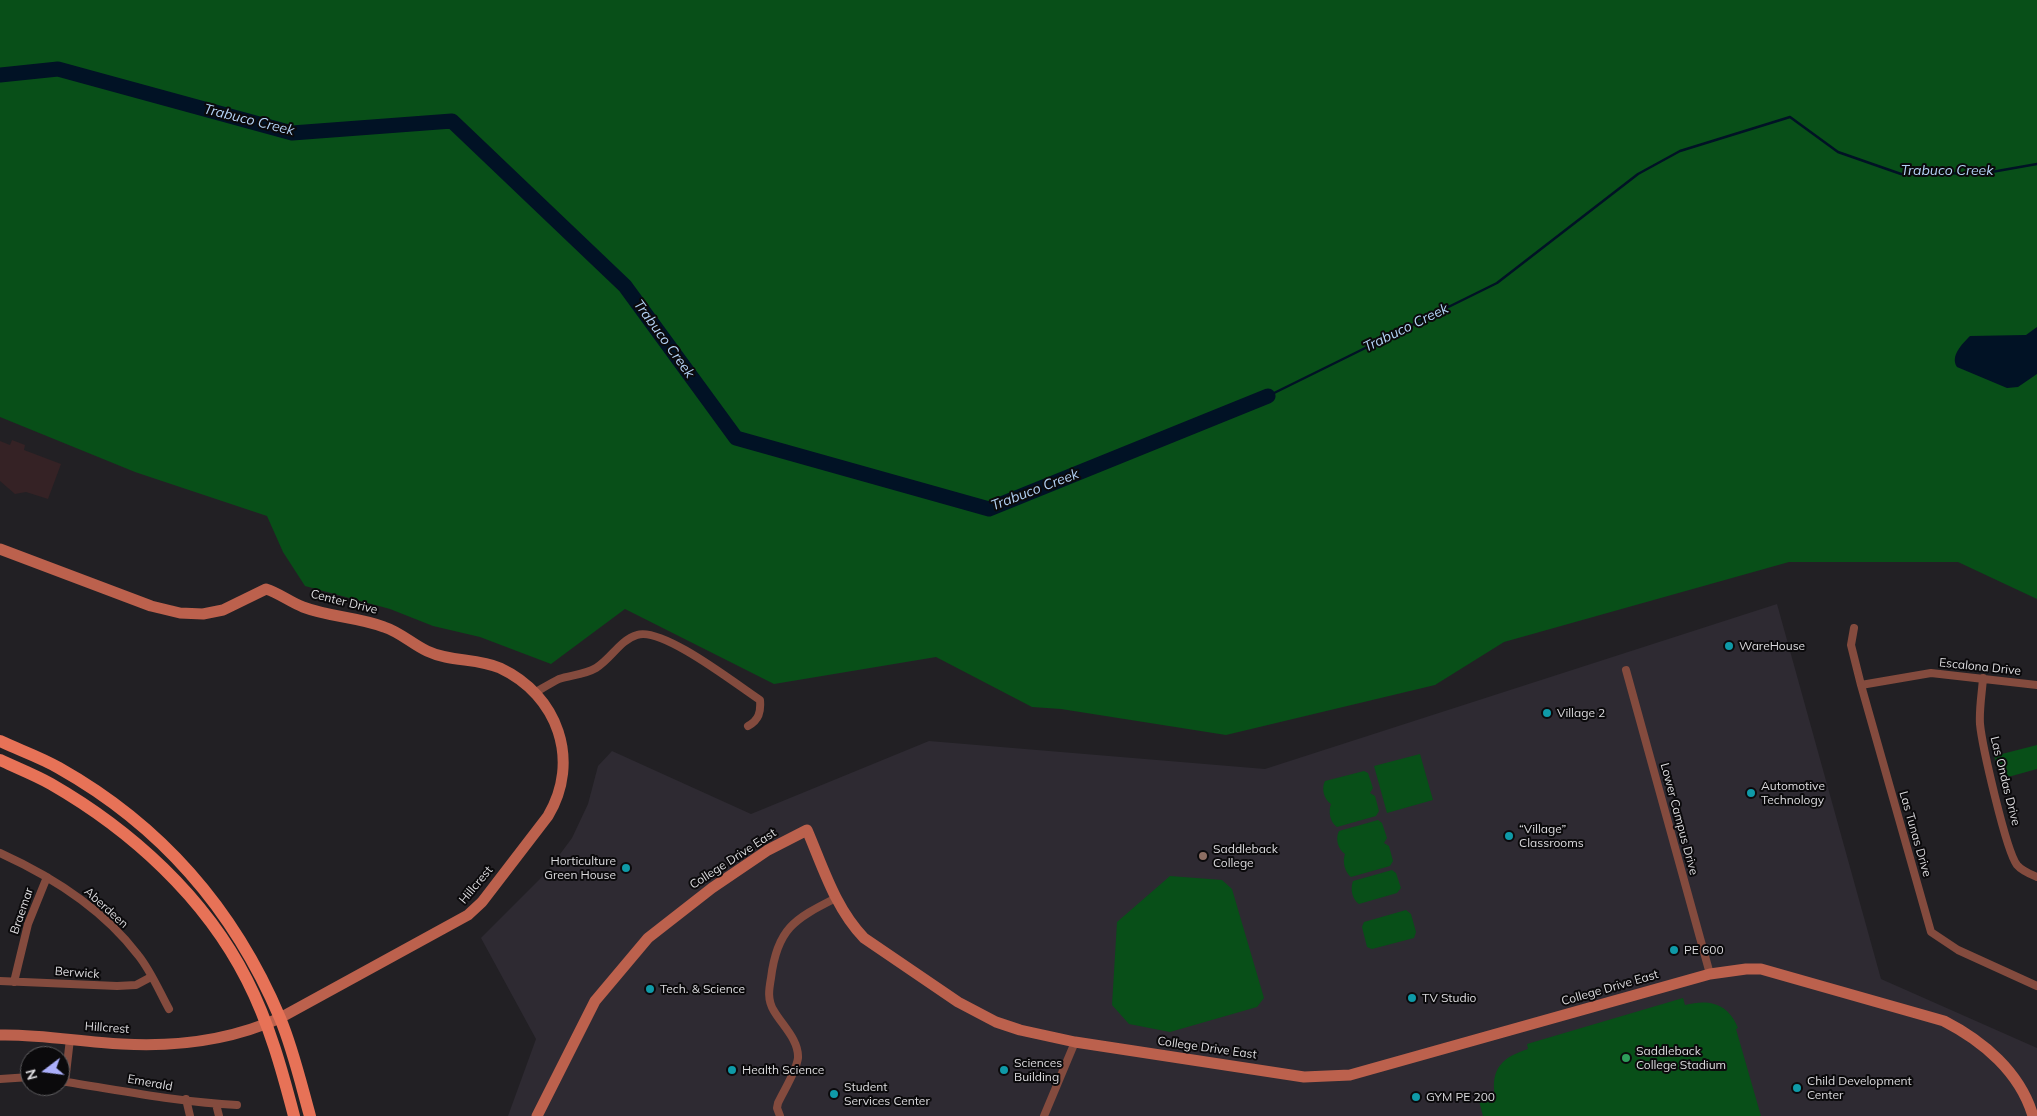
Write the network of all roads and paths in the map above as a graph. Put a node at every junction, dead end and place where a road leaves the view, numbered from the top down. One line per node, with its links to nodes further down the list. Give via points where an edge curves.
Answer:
1 (0, 548): 7 (street, Center Drive, via 180,614 223,610 266,589 304,607 383,626 446,658 499,667)
2 (1854, 628): 5 (street, Las Tunas Drive, via 1851,645)
3 (1626, 670): 15 (street, Lower Campus Drive)
4 (1983, 678): 5 (street, Escalona Drive, via 1931,673); 6 (street, Escalona Drive); 13 (street, Las Ondas Drive, via 1980,723 2013,859 2021,869)
5 (1861, 684): 19 (street, Las Tunas Drive, via 1931,932 1958,950)
6 (2037, 686)
7 (536, 692): 8 (street, via 560,679 596,668 626,640 638,634 650,634 670,640 760,700 761,712); 21 (street, Hillcrest, via 552,713 564,750 562,786 548,816 482,902 468,915)
8 (748, 726)
9 (0, 741): 21 (main road, via 57,767 106,797 158,839 197,878 222,911 257,968)
10 (0, 760): 22 (main road, via 50,784 96,812 145,852 204,913 247,980)
11 (0, 853): 12 (street, Aberdeen)
12 (46, 877): 16 (street, Aberdeen, via 72,892 111,924); 18 (street, Braemar, via 28,924)
13 (2037, 877)
14 (836, 898): 25 (street, College Drive East, via 864,938 958,1002 996,1022); 37 (street, College Drive East, via 807,830 768,850 678,912 648,938 595,1000); 38 (street, via 803,914 789,926 773,958 770,1002 791,1037 798,1060 778,1103)
15 (1710, 974): 25 (street, College Drive East, via 1350,1075 1304,1076); 40 (street, College Drive East, via 1753,968 1776,972 1944,1021 1991,1051 2017,1082)
16 (151, 977): 18 (street, Berwick, via 136,984 117,986); 20 (street, Aberdeen)
17 (0, 981): 18 (street, Berwick)
18 (14, 982)
19 (2037, 986)
20 (169, 1009)
21 (280, 1018): 22 (street, Hillcrest); 36 (main road)
22 (266, 1024): 24 (street, Hillcrest, via 192,1042 123,1044); 35 (main road)
23 (0, 1035): 24 (street, Hillcrest)
24 (70, 1039): 26 (street)
25 (1075, 1042): 39 (street)
26 (69, 1046)
27 (20, 1077): 28 (street)
28 (0, 1078)
29 (70, 1083): 30 (street, Emerald, via 134,1091 165,1099)
30 (186, 1099): 31 (street, Emerald); 33 (street)
31 (216, 1104): 32 (street, Emerald); 34 (street)
32 (237, 1105)
33 (190, 1116)
34 (218, 1116)
35 (294, 1116)
36 (310, 1116)
37 (537, 1116)
38 (780, 1116)
39 (1044, 1116)
40 (2033, 1116)

